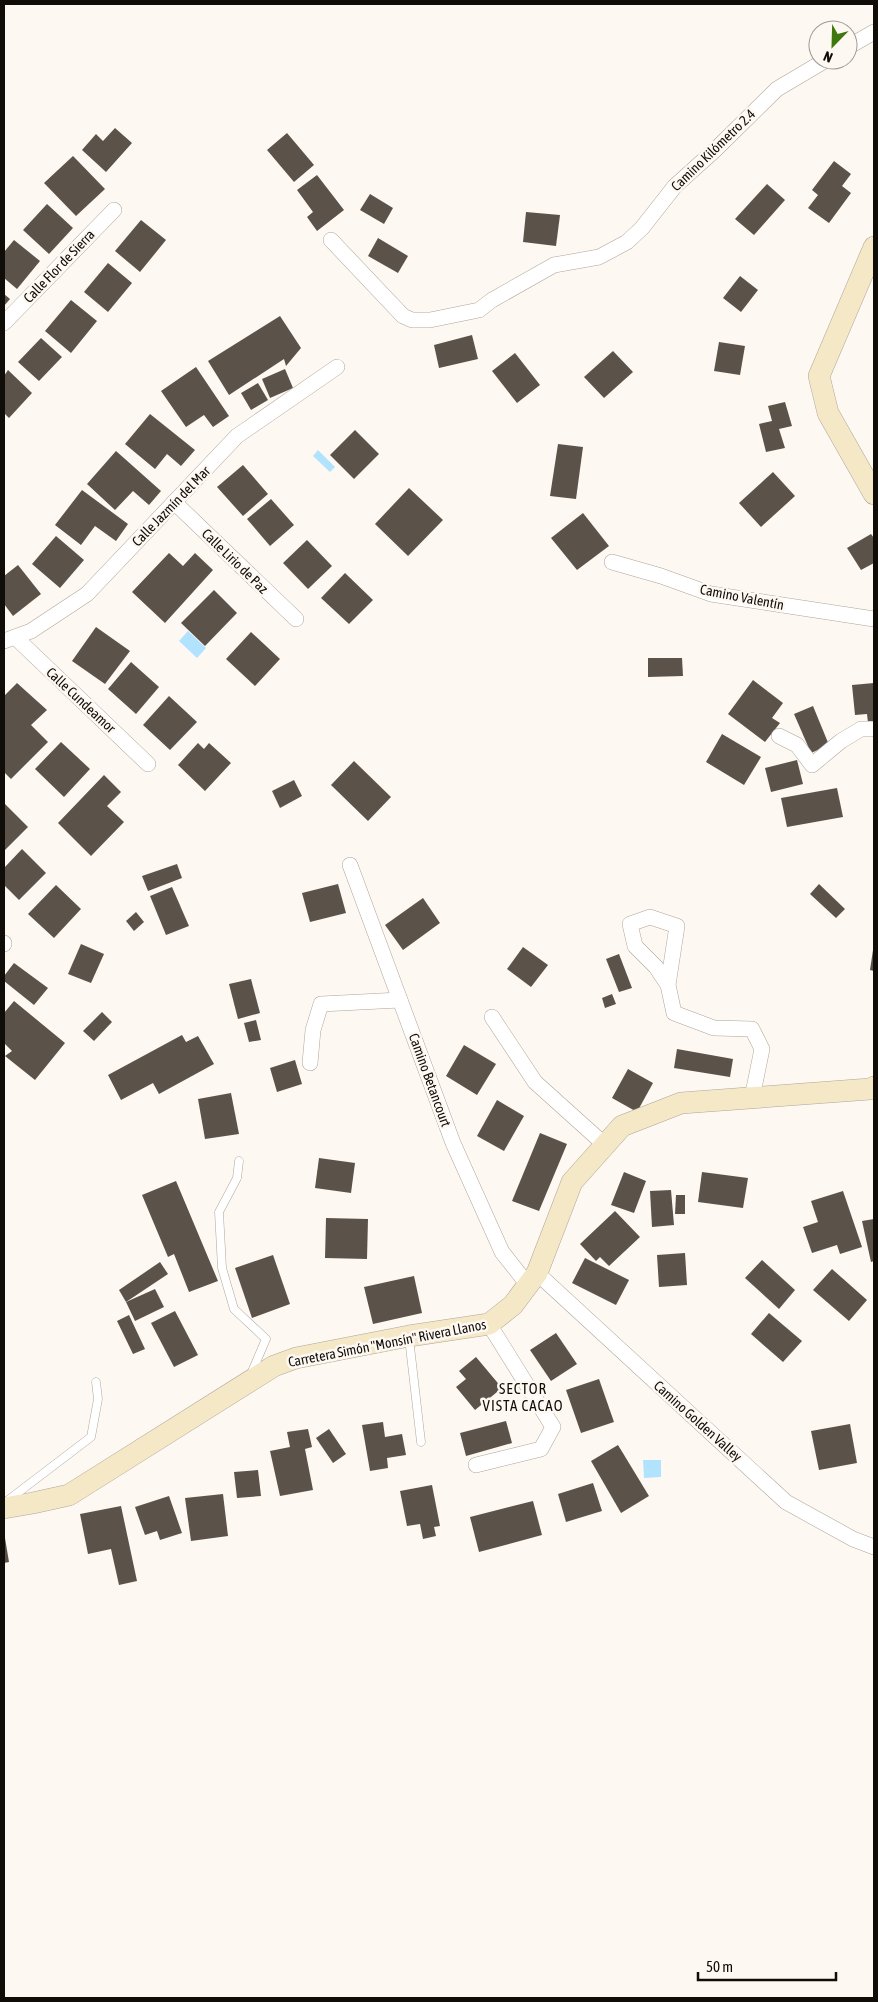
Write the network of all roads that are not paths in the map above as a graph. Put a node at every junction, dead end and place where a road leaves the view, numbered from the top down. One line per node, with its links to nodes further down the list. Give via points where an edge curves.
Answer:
1 (874, 32): 2 (street)
2 (858, 41)
3 (809, 70): 5 (street, Camino Kilómetro 2.4, via 777,89 675,186 627,242 599,257 554,265 479,310 430,320 412,320 403,316)
4 (114, 210): 7 (street, Calle Flor de Sierra)
5 (331, 240)
6 (874, 247): 9 (street, via 820,376 828,413)
7 (4, 323)
8 (337, 367): 10 (street, Calle Jazmín del Mar, via 237,436)
9 (874, 494)
10 (174, 502): 12 (street, Calle Lirio de Paz); 14 (street, Calle Jazmín del Mar, via 87,594 31,631)
11 (612, 562): 13 (street, Camino Valentín, via 710,594)
12 (296, 619)
13 (874, 619)
14 (9, 639): 17 (street, Calle Cundeamor)
15 (874, 729): 16 (street, via 861,729 812,765 797,745)
16 (779, 736)
17 (148, 764)
18 (350, 865): 20 (street, Camino Betancourt)
19 (668, 984): 24 (street, via 674,1013 714,1028 752,1029 762,1049)
20 (400, 1000): 22 (street, via 321,1004 313,1030); 27 (street, Camino Betancourt, via 453,1143 502,1252)
21 (492, 1017): 25 (street, via 535,1082)
22 (310, 1063)
23 (874, 1087): 24 (street, Carretera Simón "Monsín" Rivera Llanos)
24 (752, 1098): 25 (street, Carretera Simón "Monsín" Rivera Llanos, via 682,1103 622,1126)
25 (605, 1145): 27 (street, Carretera Simón "Monsín" Rivera Llanos, via 572,1182)
26 (239, 1161): 31 (lane, via 237,1178 219,1212 222,1268 234,1309 266,1339)
27 (532, 1279): 28 (street, Carretera Simón "Monsín" Rivera Llanos, via 513,1305); 35 (street, Camino Golden Valley, via 786,1502)
28 (489, 1324): 29 (street, Carretera Simón "Monsín" Rivera Llanos); 33 (street, via 553,1427 541,1449)
29 (409, 1336): 31 (street, Carretera Simón "Monsín" Rivera Llanos, via 296,1358 274,1366); 32 (lane)
30 (96, 1382): 34 (lane, via 98,1399 91,1437)
31 (247, 1383): 34 (street, Carretera Simón "Monsín" Rivera Llanos, via 69,1495)
32 (421, 1442)
33 (476, 1465)
34 (4, 1506)
35 (874, 1547)

